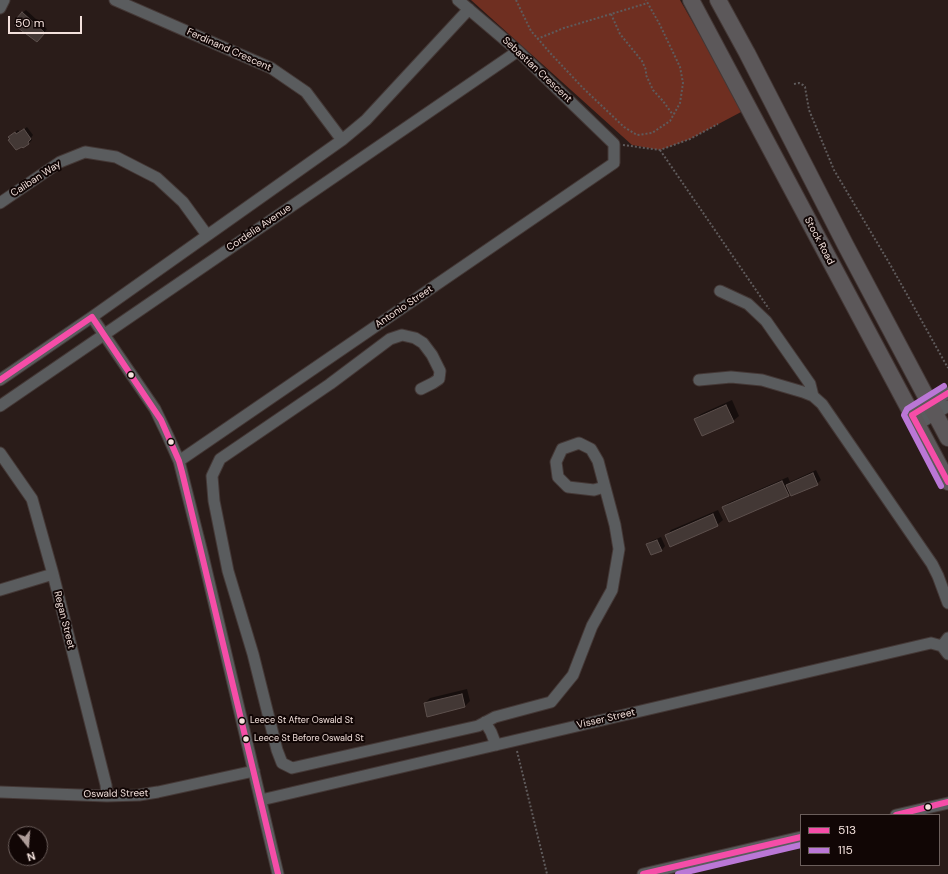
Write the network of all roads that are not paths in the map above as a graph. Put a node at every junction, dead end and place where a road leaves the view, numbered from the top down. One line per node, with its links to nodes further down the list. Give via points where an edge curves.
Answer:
1 (4, 0): 6 (street)
2 (115, 0): 9 (street, Ferdinand Crescent, via 270,68 306,92)
3 (458, 0): 7 (street, Sebastian Crescent)
4 (691, 0): 23 (highway, Stock Road)
5 (718, 0): 22 (highway, via 846,246)
6 (0, 8)
7 (469, 9): 8 (street, Sebastian Crescent); 9 (street, via 366,120)
8 (518, 51): 10 (street, Sebastian Crescent); 15 (street, Cordelia Avenue)
9 (342, 140): 12 (street)
10 (614, 144): 26 (street, Antonio Street, via 614,162)
11 (0, 203): 12 (street, Caliban Way, via 60,162 86,152 116,157 157,178 183,202)
12 (207, 236): 14 (street)
13 (720, 291): 20 (street, via 748,304 766,322 810,384)
14 (92, 317): 15 (street); 16 (street)
15 (104, 335): 21 (street, Cordelia Avenue); 26 (street, via 154,409)
16 (0, 380)
17 (699, 380): 20 (street, via 731,377 762,380)
18 (421, 389): 33 (street, via 439,379 440,371 432,355 423,343 415,338 402,335 390,339 330,384 220,459 212,476 214,501 228,571 282,763 292,768 478,726)
19 (948, 393): 22 (street)
20 (813, 396): 31 (street, via 822,404 932,564)
21 (0, 406)
22 (938, 408): 23 (street); 24 (highway)
23 (915, 420): 27 (highway, Stock Road)
24 (947, 433)
25 (0, 453): 29 (street, Regan Street, via 32,499)
26 (179, 461): 35 (street)
27 (948, 482)
28 (604, 487): 28 (street, via 594,490 568,487 558,477 556,462 562,449 579,443 591,448 598,461); 33 (street, via 619,549 612,590 592,626 572,675 551,702)
29 (53, 574): 30 (street); 37 (street, Regan Street)
30 (0, 590)
31 (948, 603)
32 (946, 646): 34 (street, Visser Street, via 931,643)
33 (485, 722): 34 (street)
34 (496, 745): 38 (street, Visser Street)
35 (254, 771): 37 (street, Oswald Street, via 158,792); 38 (street)
36 (0, 792): 37 (street, Oswald Street)
37 (108, 796)
38 (261, 800): 42 (street)
39 (948, 803): 40 (street)
40 (900, 814)
41 (800, 837): 43 (street)
42 (278, 874)
43 (643, 874)

